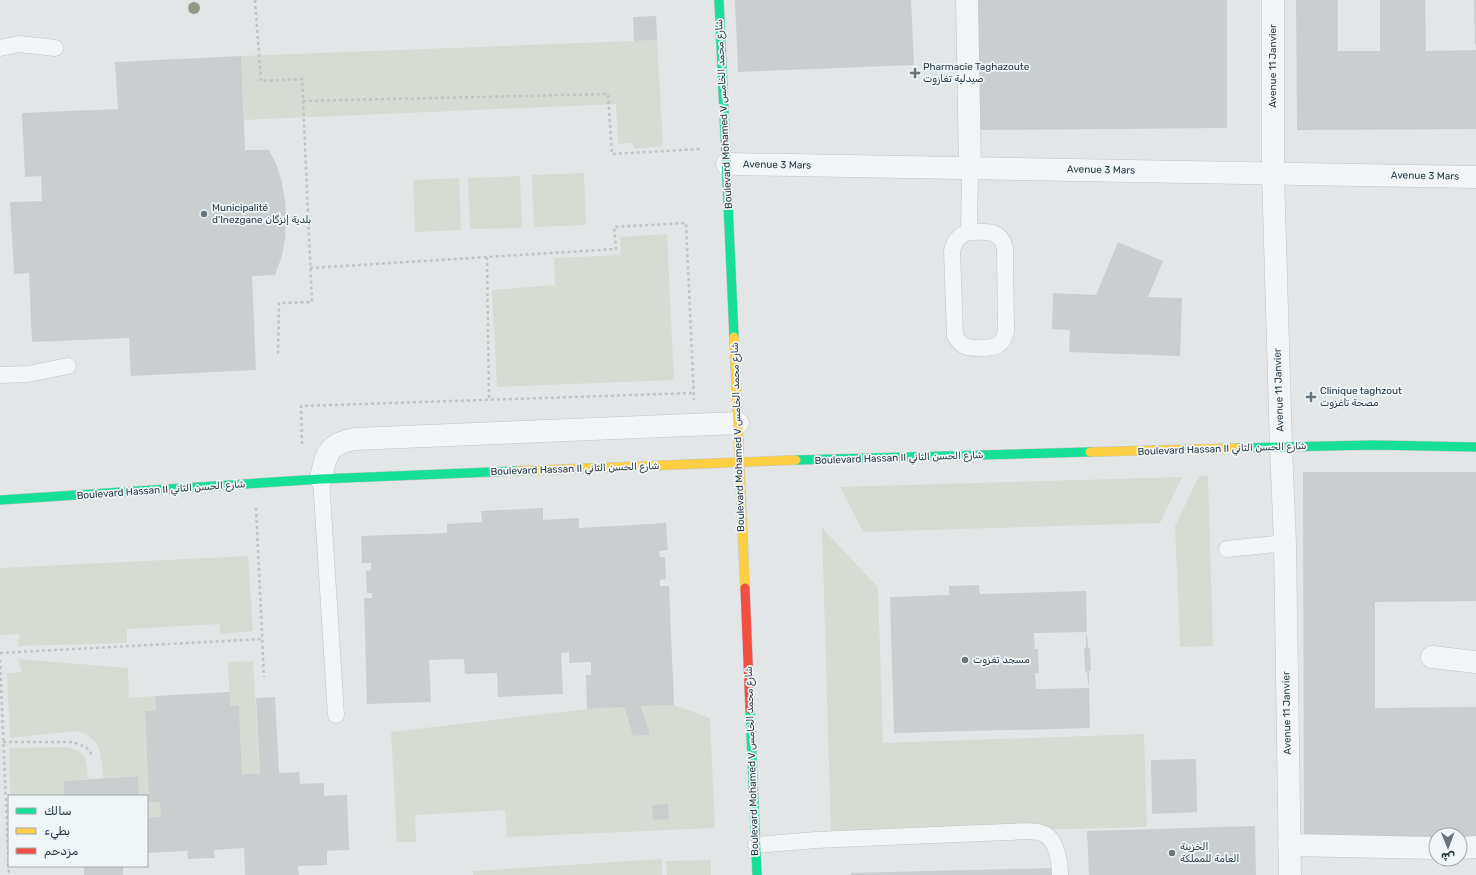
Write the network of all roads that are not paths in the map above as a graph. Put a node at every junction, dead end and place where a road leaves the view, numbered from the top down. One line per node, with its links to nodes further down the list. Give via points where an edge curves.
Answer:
1 (719, 0): 6 (street, Boulevard Mohamed V شارع محمد الخامس)
2 (967, 0): 7 (street)
3 (1273, 0): 8 (street, Avenue 11 Janvier)
4 (0, 48): 5 (lane, via 19,44)
5 (55, 48)
6 (726, 156): 7 (street, Avenue 3 Mars); 13 (street, Boulevard Mohamed V شارع محمد الخامس)
7 (970, 168): 8 (street, Avenue 3 Mars); 10 (lane)
8 (1273, 173): 9 (street, Avenue 3 Mars); 14 (street, Avenue 11 Janvier)
9 (1476, 177)
10 (969, 232): 10 (lane, via 957,238 952,251 955,336 958,342 969,348 992,348 1002,341 1006,331 1004,242 990,232)
11 (68, 366): 12 (lane, via 28,374)
12 (0, 375)
13 (738, 424): 16 (street, Boulevard Mohamed V شارع محمد الخامس); 17 (street, via 355,439 341,441 330,448 324,461)
14 (1280, 447): 15 (street, Boulevard Hassan II شارع الحسن الثاني); 16 (street, Boulevard Hassan II شارع الحسن الثاني); 19 (street, Avenue 11 Janvier)
15 (1476, 447)
16 (739, 462): 17 (street, Boulevard Hassan II شارع الحسن الثاني); 24 (street, Boulevard Mohamed V شارع محمد الخامس)
17 (321, 480): 18 (street, Boulevard Hassan II شارع الحسن الثاني); 23 (lane)
18 (0, 500)
19 (1285, 543): 20 (lane); 25 (street, Avenue 11 Janvier)
20 (1227, 549)
21 (1432, 657): 22 (street)
22 (1476, 662)
23 (336, 715)
24 (756, 845): 27 (street, Boulevard Mohamed V شارع محمد الخامس); 28 (lane, via 816,840 1037,832 1046,834 1051,840 1060,860)
25 (1289, 845): 26 (street); 29 (street, Avenue 11 Janvier)
26 (1428, 848)
27 (757, 875)
28 (1060, 875)
29 (1290, 875)

